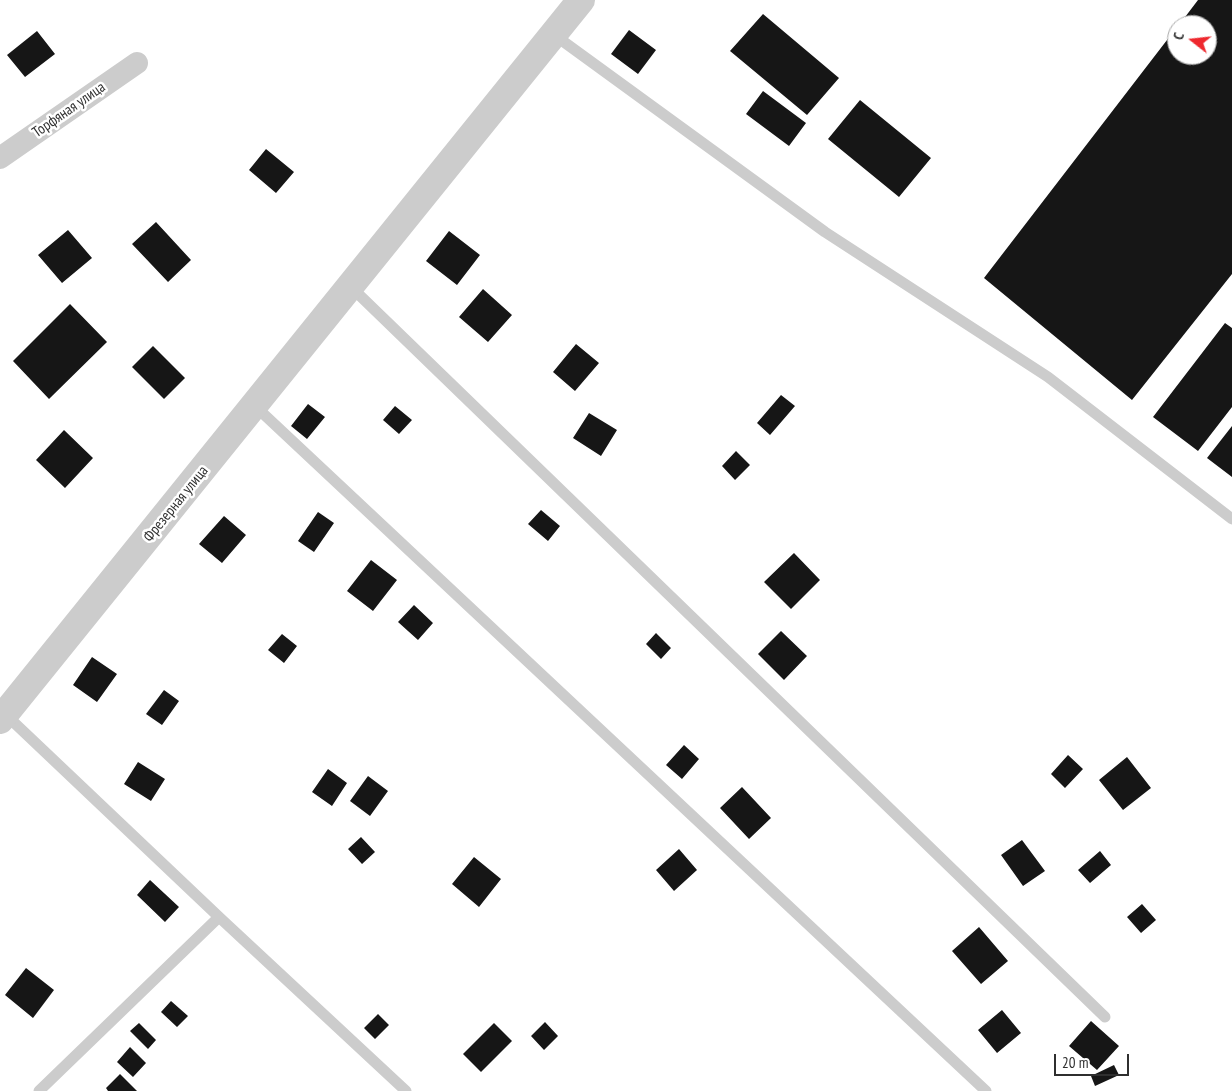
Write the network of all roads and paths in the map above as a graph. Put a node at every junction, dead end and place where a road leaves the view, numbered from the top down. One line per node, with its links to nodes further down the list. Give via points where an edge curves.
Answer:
1 (581, 0): 2 (street, Фрезерная улица)
2 (554, 34): 5 (street, Фрезерная улица); 7 (lane, via 825,232 1048,377)
3 (137, 63): 4 (street, Торфяная улица)
4 (0, 158)
5 (350, 285): 6 (street, Фрезерная улица); 10 (lane)
6 (254, 406): 8 (street, Фрезерная улица); 13 (lane)
7 (1232, 519)
8 (3, 717): 9 (lane)
9 (219, 918): 11 (lane); 12 (lane)
10 (1105, 1017)
11 (40, 1091)
12 (406, 1091)
13 (986, 1091)

